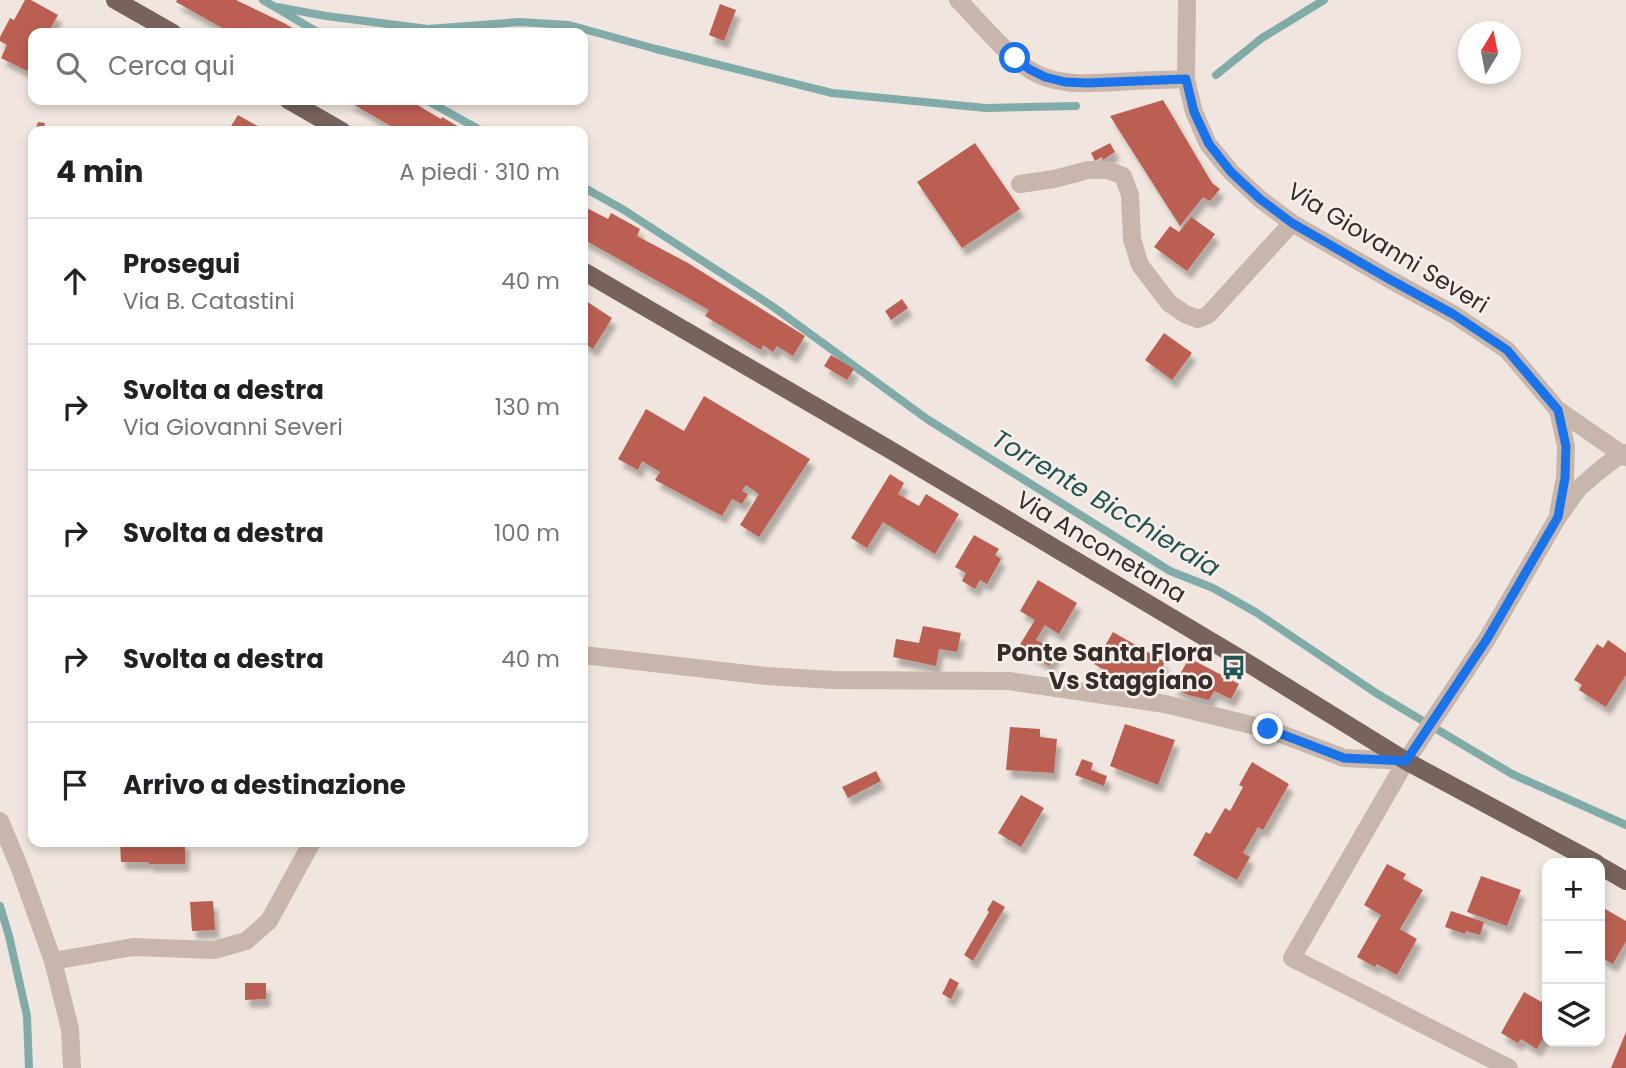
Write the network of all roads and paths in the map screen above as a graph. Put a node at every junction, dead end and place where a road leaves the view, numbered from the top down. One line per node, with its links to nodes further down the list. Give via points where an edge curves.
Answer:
1 (115, 0): 4 (main road)
2 (958, 0): 5 (street, via 1015,58 1045,77 1088,83)
3 (1187, 0): 5 (street, Via Giovanni Severi)
4 (164, 28)
5 (1186, 79): 9 (street, Via Giovanni Severi, via 1209,144 1231,172)
6 (297, 105): 7 (main road)
7 (333, 126)
8 (1020, 184): 9 (street, via 1088,170 1123,176 1140,265 1169,303 1198,319 1208,315)
9 (1292, 223): 11 (street, Via Giovanni Severi, via 1453,314 1507,350)
10 (588, 274): 15 (main road, Via Anconetana)
11 (1558, 410): 12 (street); 13 (street, via 1566,446)
12 (1624, 455): 13 (street, via 1579,488)
13 (1558, 517): 15 (street, via 1487,639)
14 (588, 656): 15 (street, via 766,676 1009,681 1165,704 1268,729 1344,758)
15 (1406, 761): 18 (main road, Via Anconetana); 23 (street, via 1292,958)
16 (0, 821): 21 (street)
17 (309, 847): 21 (street, via 269,921 246,941 214,950 133,947)
18 (1587, 858)
19 (1605, 868): 20 (main road, Via Anconetana)
20 (1626, 881)
21 (53, 961): 22 (street, via 70,1029)
22 (72, 1068)
23 (1510, 1068)

